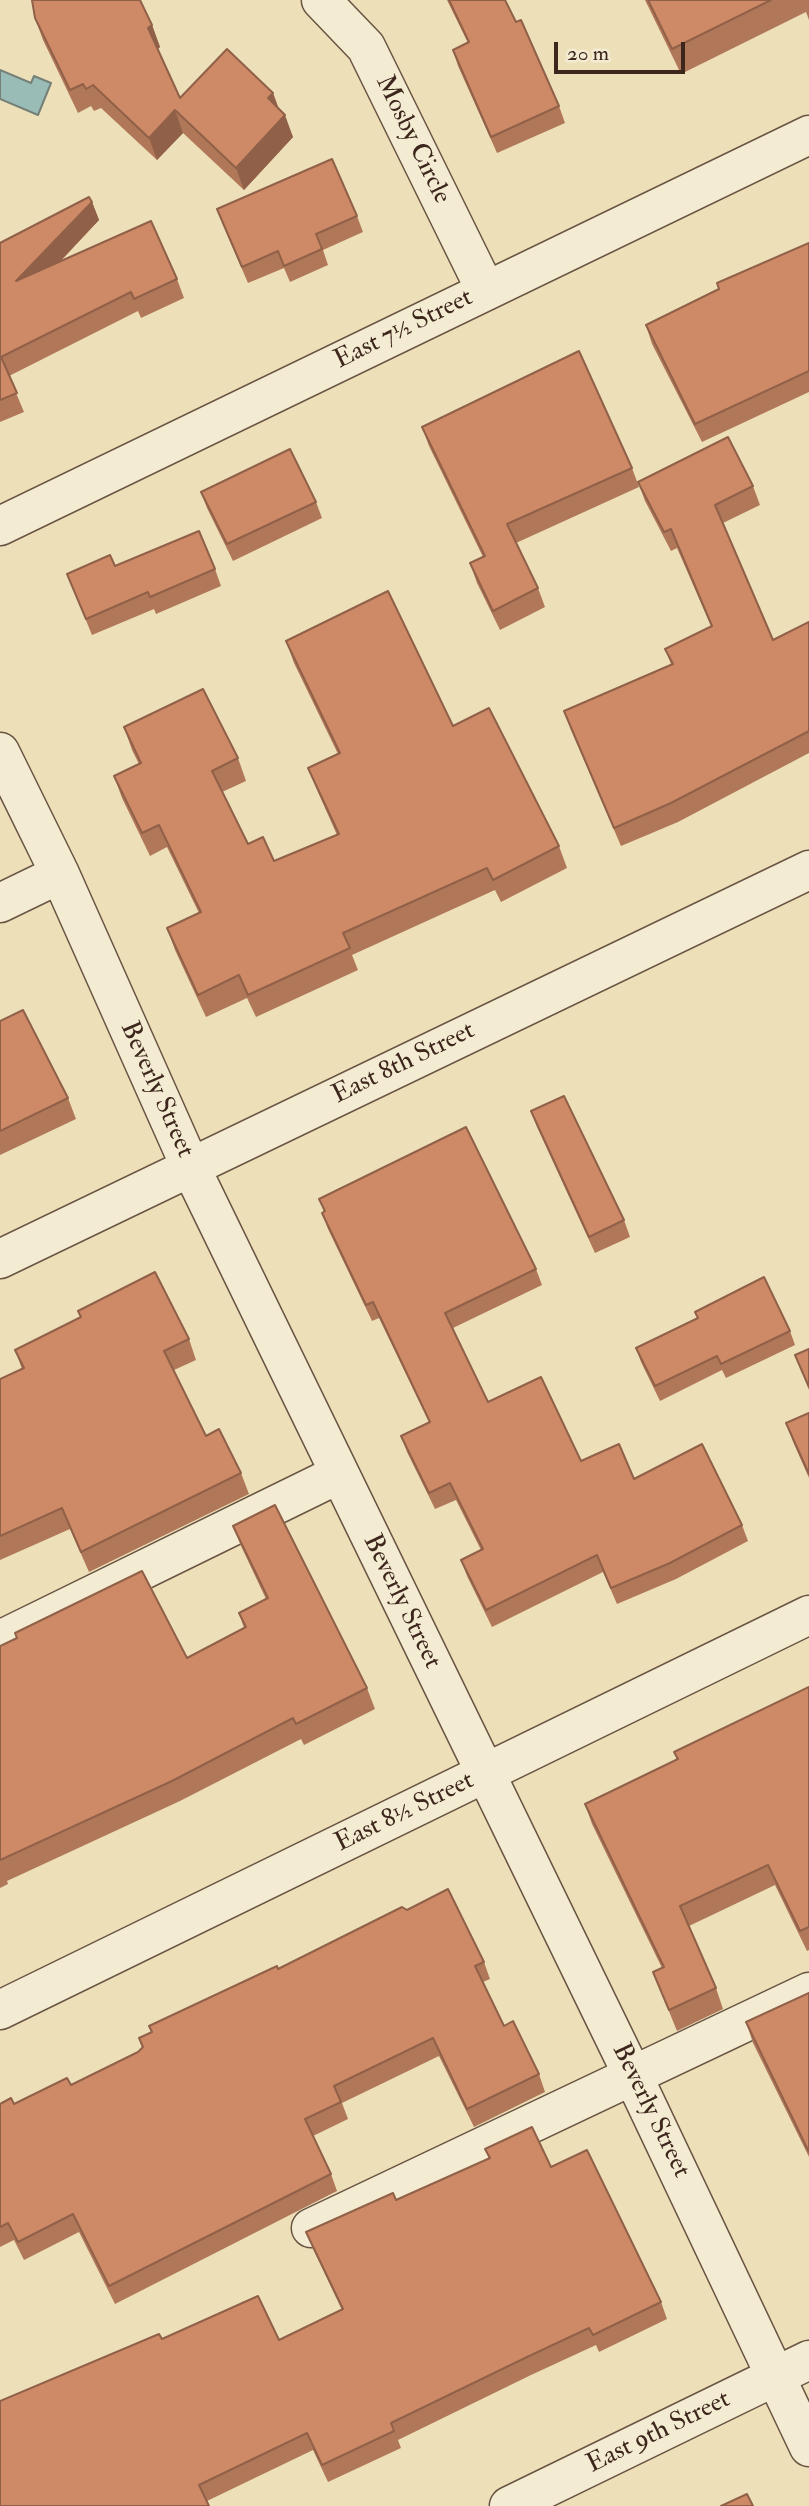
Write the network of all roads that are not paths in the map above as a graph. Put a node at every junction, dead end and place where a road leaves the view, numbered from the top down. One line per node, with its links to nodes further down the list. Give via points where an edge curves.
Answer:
1 (321, 0): 3 (street, Mosby Circle, via 366,47)
2 (809, 135): 3 (street, East 7½ Street)
3 (486, 291): 4 (street, East 7½ Street)
4 (0, 526)
5 (0, 752): 7 (street, Beverly Street)
6 (809, 870): 9 (street, East 8th Street)
7 (60, 874): 8 (street); 9 (street, Beverly Street)
8 (0, 903)
9 (191, 1167): 10 (street, East 8th Street); 11 (street, Beverly Street)
10 (0, 1259)
11 (339, 1474): 13 (street); 14 (street, Beverly Street)
12 (809, 1615): 14 (street, East 8½ Street)
13 (0, 1640)
14 (484, 1774): 16 (street, East 8½ Street); 17 (street, Beverly Street)
15 (809, 1992): 17 (street)
16 (0, 2010)
17 (633, 2076): 18 (street); 20 (street, Beverly Street)
18 (311, 2228)
19 (809, 2360): 20 (street, East 9th Street)
20 (775, 2377): 21 (street, Beverly Street); 22 (street, East 9th Street)
21 (809, 2448)
22 (509, 2506)

